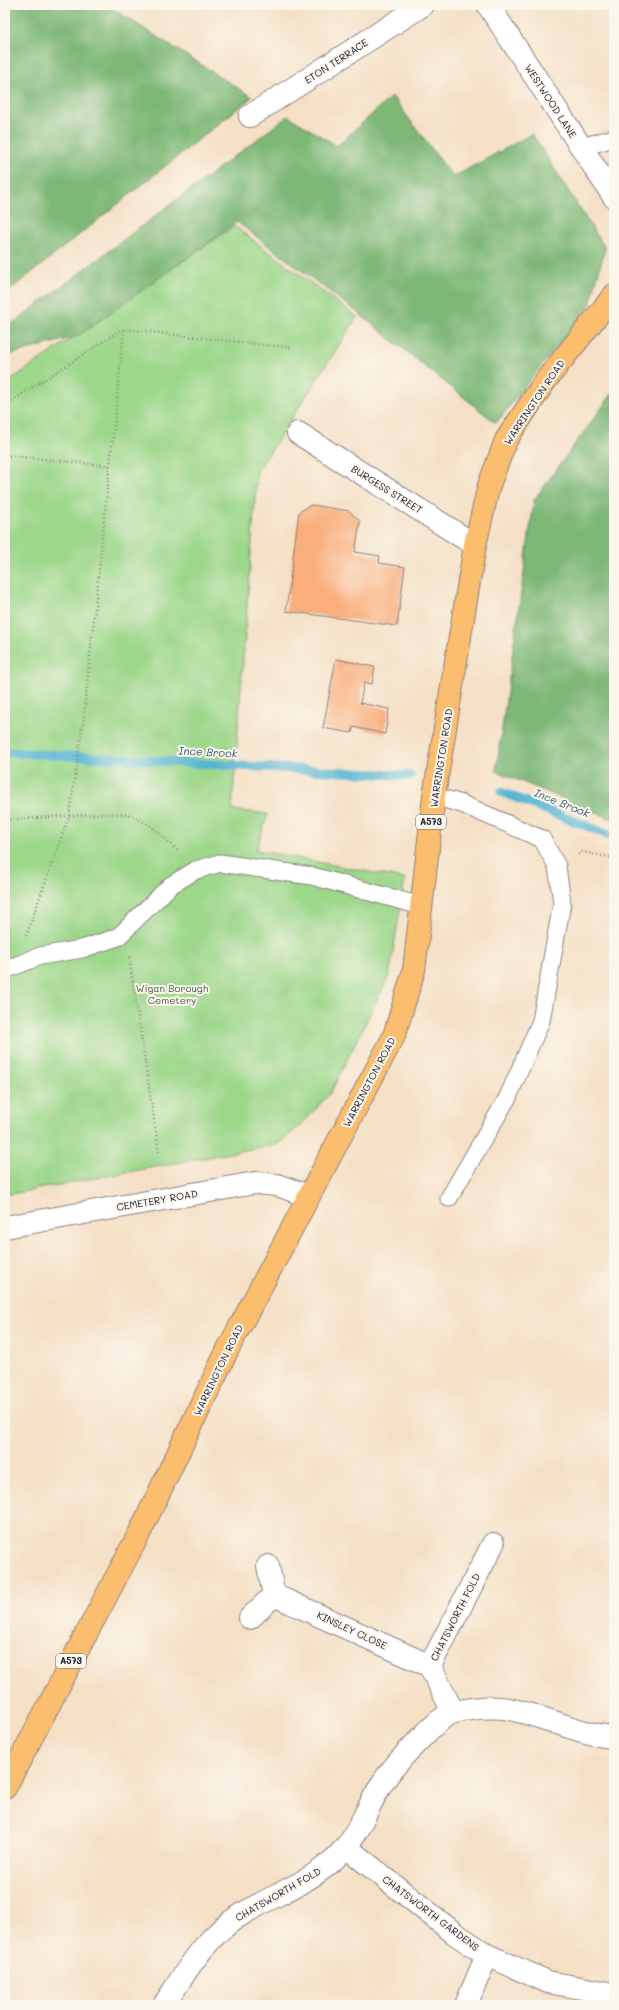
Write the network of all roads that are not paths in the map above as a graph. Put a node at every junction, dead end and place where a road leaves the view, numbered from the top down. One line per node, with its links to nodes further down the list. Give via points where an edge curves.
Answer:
1 (423, 5): 3 (street, ETON TERRACE)
2 (488, 5): 5 (street, WESTWOOD LANE)
3 (250, 116)
4 (614, 138): 5 (lane)
5 (582, 148): 6 (street, WESTWOOD LANE)
6 (614, 196)
7 (614, 295): 9 (main road, WARRINGTON ROAD / A573, via 546,380 506,440 489,485)
8 (298, 433): 9 (street, BURGESS STREET)
9 (475, 544): 10 (main road, WARRINGTON ROAD / A573)
10 (434, 796): 11 (main road, WARRINGTON ROAD / A573); 14 (lane, via 462,804 542,839 557,866 562,903 541,1021 508,1097)
11 (421, 906): 12 (lane, via 312,876 220,863 196,870 171,885 118,936 82,949 40,956); 13 (main road, WARRINGTON ROAD / A573, via 414,970 394,1036)
12 (10, 968)
13 (308, 1196): 15 (street, CEMETERY ROAD, via 277,1185 255,1183); 23 (main road, WARRINGTON ROAD / A573, via 229,1347 139,1534)
14 (449, 1198)
15 (5, 1227)
16 (493, 1544): 20 (street, CHATSWORTH FOLD)
17 (268, 1566): 18 (street)
18 (274, 1595): 19 (street); 20 (street, KINSLEY CLOSE)
19 (250, 1618)
20 (430, 1666): 21 (street, CHATSWORTH FOLD)
21 (454, 1712): 22 (street, CHATSWORTH FOLD, via 484,1708 509,1709 595,1736); 24 (street, CHATSWORTH FOLD, via 432,1727 403,1756 381,1785)
22 (614, 1737)
23 (5, 1788)
24 (346, 1848): 25 (street, CHATSWORTH GARDENS, via 454,1933); 27 (street, CHATSWORTH FOLD, via 321,1870 292,1889 244,1913 219,1931 198,1953)
25 (487, 1955): 26 (street, CHATSWORTH GARDENS, via 548,1982); 28 (street)
26 (614, 1994)
27 (164, 2005)
28 (466, 2005)

